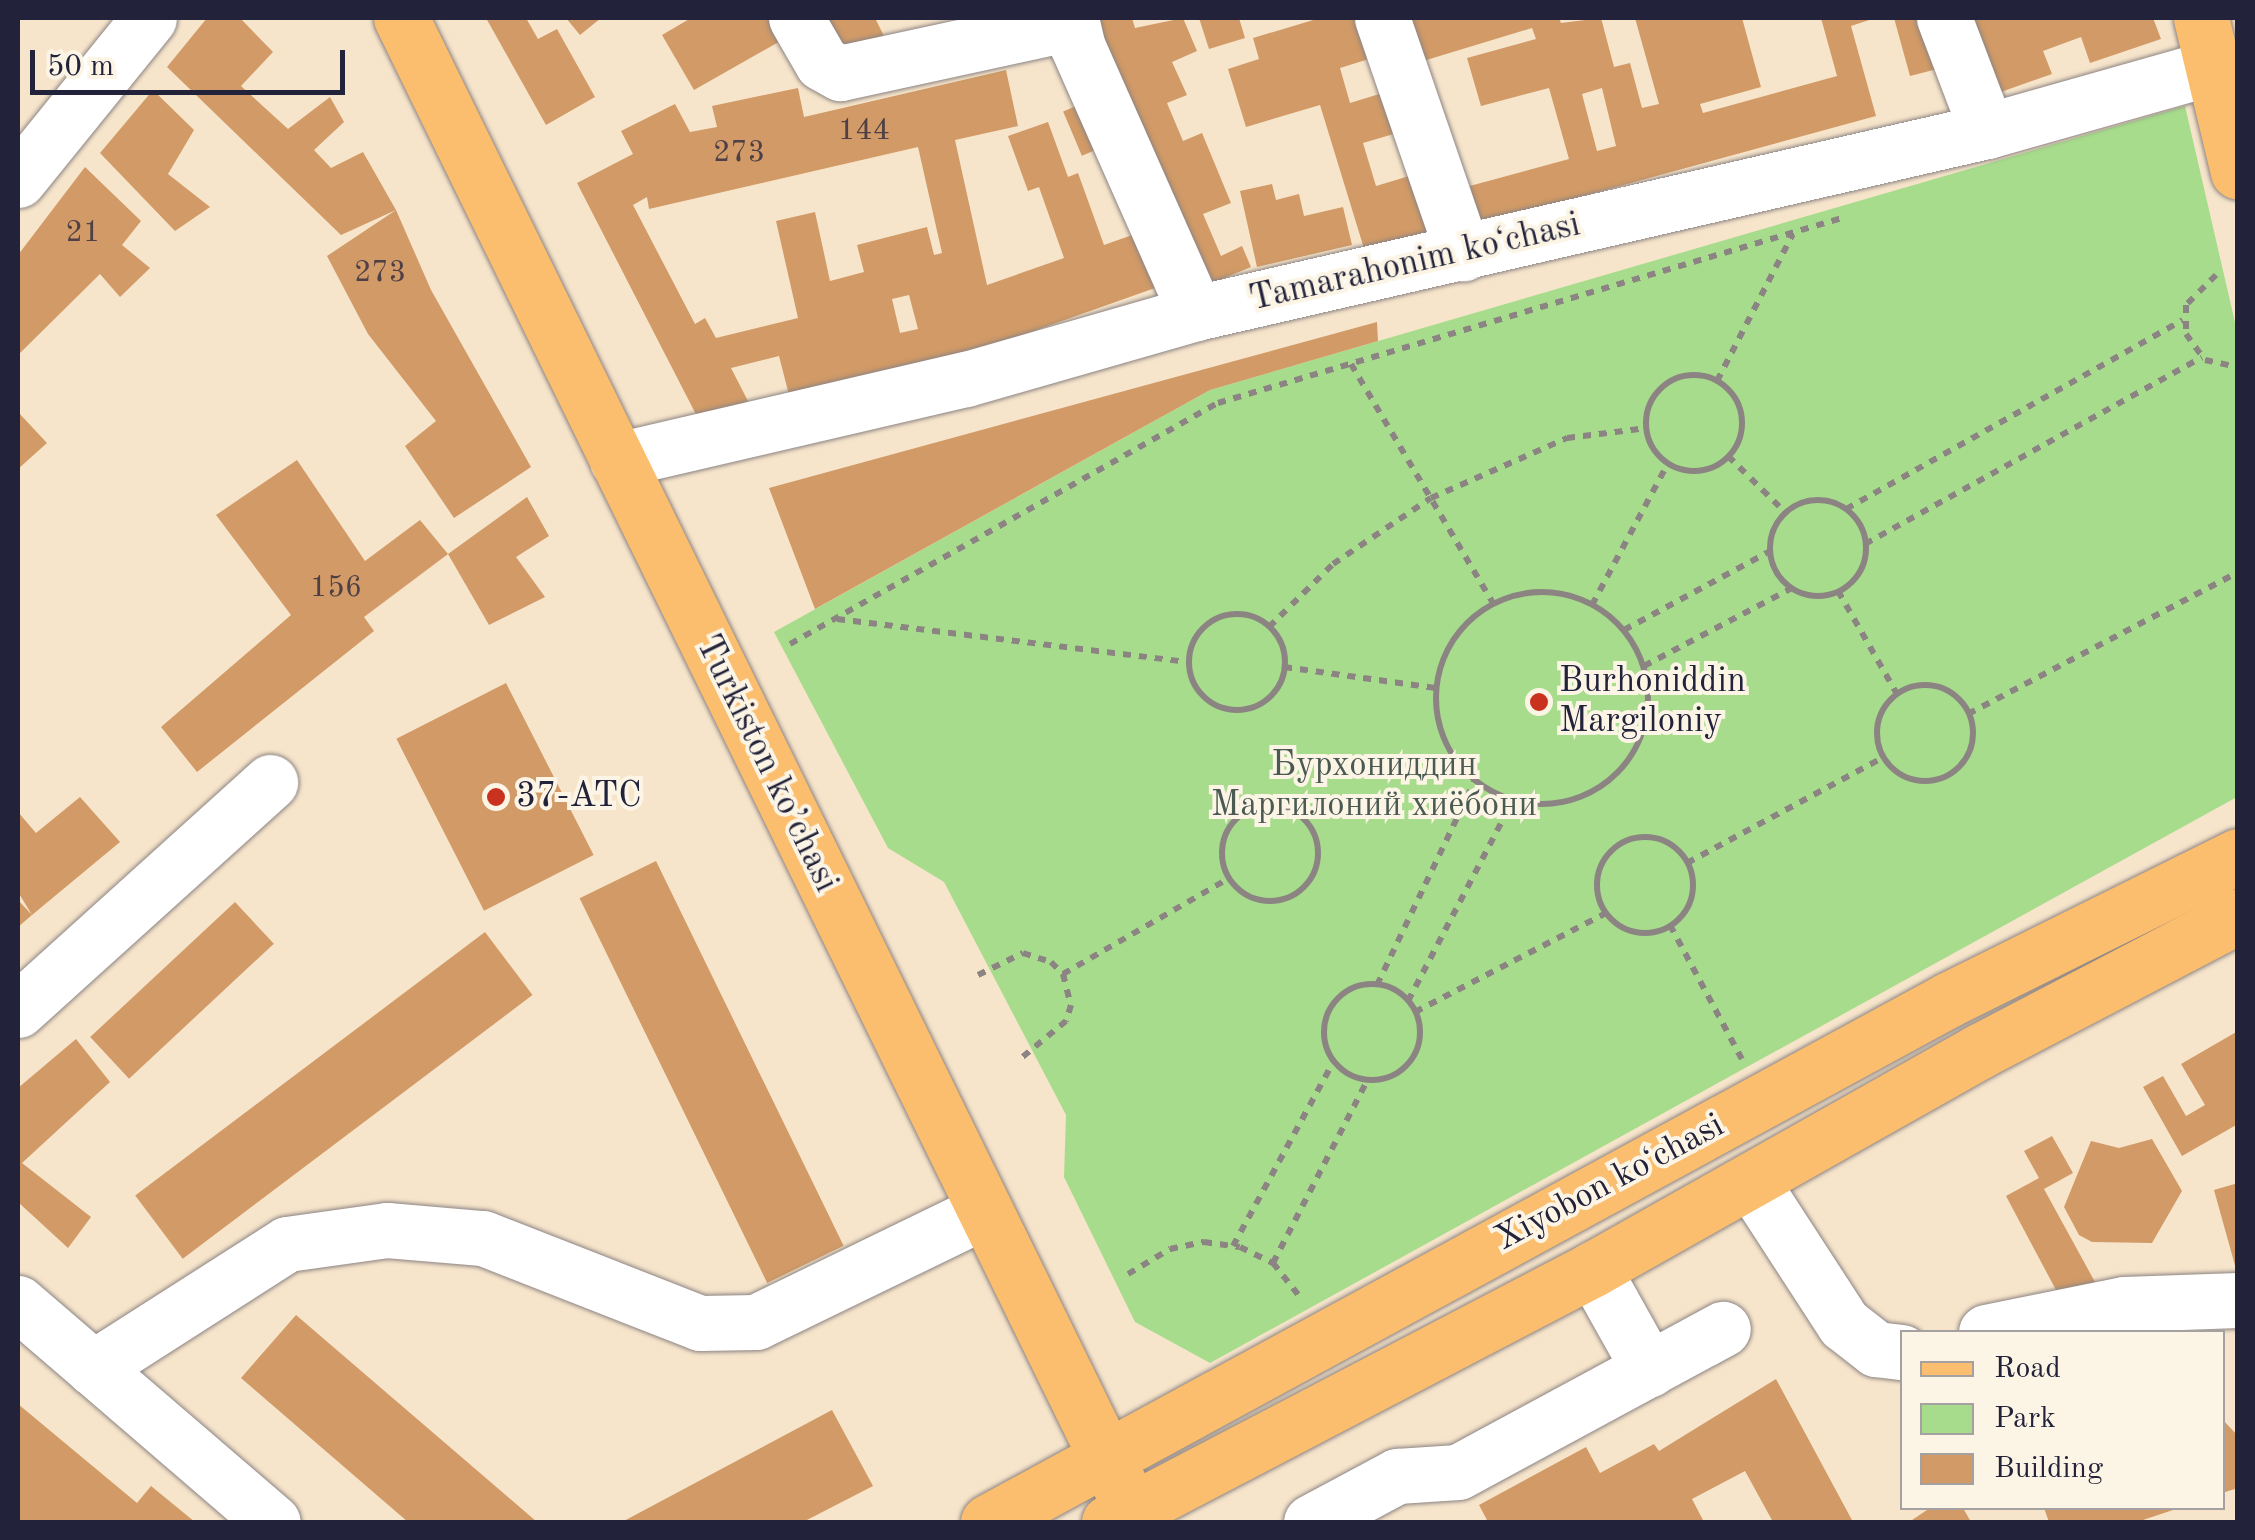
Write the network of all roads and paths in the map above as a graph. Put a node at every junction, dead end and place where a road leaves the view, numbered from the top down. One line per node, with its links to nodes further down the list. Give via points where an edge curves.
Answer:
1 (149, 18): 10 (street)
2 (401, 18): 23 (main road, Turkiston ko’chasi)
3 (796, 18): 6 (street, via 822,63 840,73)
4 (1382, 18): 13 (street)
5 (1944, 18): 8 (street)
6 (1072, 20): 15 (street)
7 (2207, 42): 8 (street, Tamarahonim koʻchasi); 9 (main road)
8 (1987, 132): 13 (street, Tamarahonim koʻchasi)
9 (2235, 151)
10 (18, 180)
11 (1851, 216): 12 (path)
12 (1794, 232): 18 (path); 20 (path)
13 (1462, 253): 15 (street, Tamarahonim koʻchasi)
14 (2216, 275): 16 (path, via 2193,292)
15 (1196, 313): 23 (street, Tamarahonim koʻchasi, via 966,379)
16 (2184, 320): 17 (path); 26 (path)
17 (2202, 356): 19 (path); 28 (path)
18 (1350, 364): 25 (path); 35 (path, via 1218,402)
19 (2238, 367)
20 (1716, 381): 21 (path, via 1694,375 1666,384 1648,408); 22 (path, via 1740,411 1737,443)
21 (1647, 428): 24 (path); 25 (path, via 1568,438)
22 (1728, 456): 24 (path, via 1699,470); 27 (path)
23 (617, 460): 66 (main road, Turkiston ko’chasi)
24 (1668, 463): 34 (path)
25 (1431, 498): 33 (path); 36 (path, via 1333,564)
26 (1846, 509): 27 (path, via 1818,500); 28 (path)
27 (1786, 513): 29 (path, via 1772,532)
28 (1865, 544): 32 (path, via 1862,568)
29 (1770, 551): 31 (path); 37 (path)
30 (2238, 572): 44 (path)
31 (1792, 588): 32 (path, via 1823,596); 40 (path)
32 (1838, 591): 43 (path)
33 (1494, 603): 34 (path, via 1538,591); 42 (path, via 1451,641)
34 (1592, 605): 37 (path)
35 (836, 618): 38 (path); 39 (path)
36 (1269, 627): 39 (path, via 1252,616 1222,616 1198,633); 41 (path)
37 (1624, 630): 40 (path)
38 (790, 644)
39 (1188, 662): 41 (path, via 1198,691 1210,702 1242,710 1271,696)
40 (1644, 666): 48 (path, via 1649,706 1640,740 1620,771 1592,793 1557,804)
41 (1284, 667): 42 (path)
42 (1436, 688): 46 (path, via 1443,740)
43 (1897, 694): 44 (path, via 1940,688); 45 (path, via 1880,718)
44 (1968, 714): 45 (path, via 1968,754 1946,777 1914,780)
45 (1884, 757): 50 (path)
46 (1475, 780): 48 (path); 57 (path)
47 (270, 782): 59 (street)
48 (1513, 800): 58 (path)
49 (2238, 856): 79 (main road, Xiyobon koʻchasi, via 1948,1000)
50 (1687, 863): 52 (path, via 1660,840 1630,839 1617,846 1597,884); 53 (path, via 1688,905)
51 (1230, 878): 51 (path, via 1259,900 1291,897 1314,874 1317,842 1310,827 1270,805 1242,814 1224,838); 55 (path)
52 (1606, 914): 53 (path, via 1634,932); 60 (path)
53 (1670, 924): 62 (path)
54 (2222, 933): 65 (main road, Xiyobon koʻchasi)
55 (1063, 974): 56 (path, via 1023,953); 61 (path, via 1071,1005 1066,1022)
56 (978, 975)
57 (1378, 985): 58 (path); 63 (path, via 1358,986 1334,1003 1324,1032)
58 (1408, 1001): 60 (path)
59 (18, 1010)
60 (1415, 1012): 64 (path, via 1420,1037 1406,1066)
61 (1020, 1059)
62 (1742, 1060)
63 (1334, 1061): 64 (path); 67 (path)
64 (1368, 1079): 68 (path)
65 (1751, 1181): 69 (main road, Xiyobon koʻchasi); 76 (street, via 1844,1324 1876,1349)
66 (985, 1211): 77 (street, via 756,1322 700,1323 483,1238 387,1230 287,1244); 79 (main road, Turkiston ko’chasi)
67 (1232, 1246): 68 (path); 70 (path, via 1204,1242 1170,1249)
68 (1272, 1263): 73 (path)
69 (1593, 1270): 78 (street); 80 (main road, Xiyobon koʻchasi)
70 (1128, 1274)
71 (2238, 1300): 75 (street, via 2124,1304)
72 (18, 1302): 77 (street)
73 (1304, 1302)
74 (1723, 1330): 78 (street)
75 (1996, 1330)
76 (1900, 1352)
77 (93, 1368): 81 (street)
78 (1649, 1369): 83 (street, via 1458,1472 1397,1476)
79 (1109, 1459): 80 (main road, Turkiston ko’chasi); 82 (main road, Xiyobon koʻchasi)
80 (1123, 1517)
81 (273, 1522)
82 (988, 1522)
83 (1311, 1522)

